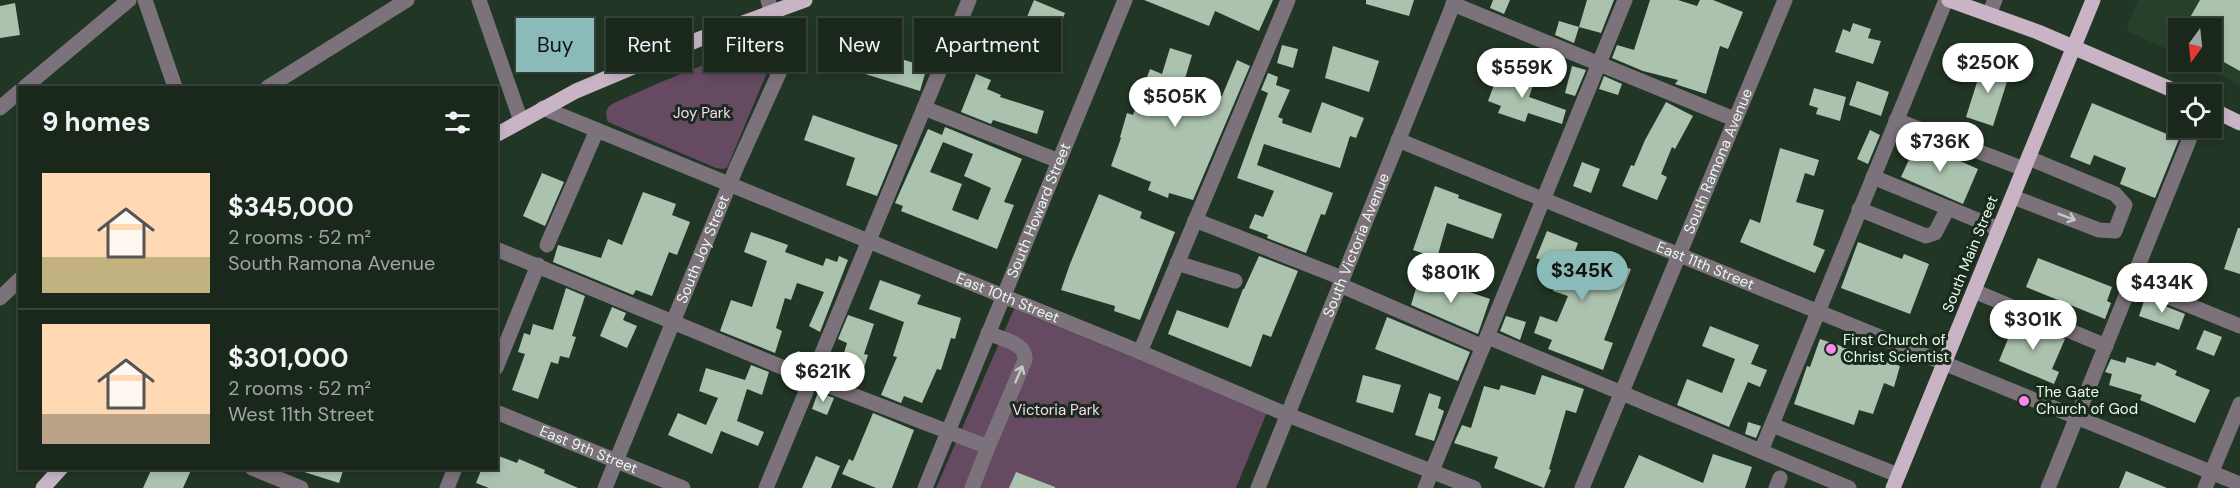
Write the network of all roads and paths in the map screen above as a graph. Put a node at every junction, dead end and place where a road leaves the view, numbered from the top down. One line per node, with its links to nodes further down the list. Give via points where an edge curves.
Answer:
1 (129, 0): 18 (street)
2 (145, 0): 19 (street)
3 (407, 0): 20 (street)
4 (479, 0): 29 (street)
5 (805, 0): 14 (main road)
6 (969, 0): 25 (street)
7 (1125, 0): 35 (street, South Howard Street)
8 (1288, 0): 43 (street)
9 (1625, 0): 17 (street)
10 (1785, 0): 27 (street, South Ramona Avenue)
11 (1947, 0): 15 (main road); 28 (street)
12 (2093, 0): 16 (main road, South Main Street)
13 (1454, 2): 17 (street); 34 (street, South Victoria Avenue)
14 (770, 6): 24 (main road); 38 (street, South Joy Street, via 785,60)
15 (1992, 7): 16 (main road)
16 (2074, 47): 21 (main road); 36 (main road, South Main Street)
17 (1600, 64): 27 (street); 40 (street)
18 (26, 86)
19 (175, 86)
20 (270, 86)
21 (2168, 88)
22 (18, 93): 23 (street)
23 (0, 108)
24 (543, 108): 29 (main road); 31 (street, East 10th Street)
25 (924, 108): 35 (street); 45 (street)
26 (2222, 114): 30 (main road)
27 (1734, 119): 48 (street, South Ramona Avenue)
28 (1896, 120): 36 (street); 37 (street)
29 (521, 121): 32 (main road)
30 (2240, 123)
31 (597, 130): 38 (street, East 10th Street); 46 (street)
32 (498, 134)
33 (2190, 138): 54 (street)
34 (1398, 140): 40 (street, East 11th Street); 53 (street, South Victoria Avenue)
35 (1059, 161): 56 (street, South Howard Street)
36 (2026, 163): 39 (main road, South Main Street); 39 (street, one-way to 36, via 2099,230 2115,231 2125,205 2115,194)
37 (1873, 177): 41 (street); 42 (street)
38 (729, 184): 45 (street, East 10th Street); 59 (street, South Joy Street)
39 (2013, 196): 44 (main road, South Main Street)
40 (1545, 199): 48 (street, East 11th Street); 62 (street)
41 (1948, 208): 42 (street, via 1935,233 1926,236); 44 (street)
42 (1860, 209): 58 (street)
43 (1195, 220): 49 (street); 53 (street)
44 (1999, 229): 55 (main road, South Main Street)
45 (869, 241): 56 (street, East 10th Street); 67 (street)
46 (547, 245)
47 (498, 250): 50 (street)
48 (1678, 254): 58 (street, East 11th Street); 68 (street, South Ramona Avenue)
49 (1177, 263): 52 (street); 64 (street)
50 (538, 265): 59 (street); 65 (street)
51 (18, 281): 57 (street)
52 (1235, 281)
53 (1341, 281): 62 (street); 71 (street, South Victoria Avenue)
54 (2132, 282): 60 (street); 63 (street)
55 (1974, 291): 63 (street); 66 (main road, South Main Street)
56 (1003, 296): 61 (street, South Howard Street); 64 (street, East 10th Street)
57 (0, 298)
58 (1818, 311): 66 (street, East 11th Street); 73 (street)
59 (674, 321): 67 (street); 77 (street, South Joy Street)
60 (2240, 326)
61 (988, 333): 74 (street, South Howard Street); 75 (street, one-way to 61, via 1026,354 1022,348)
62 (1486, 342): 68 (street); 81 (street)
63 (2106, 346): 72 (street)
64 (1140, 352): 71 (street, East 10th Street)
65 (498, 363)
66 (1945, 363): 72 (street, East 11th Street); 83 (main road, South Main Street)
67 (811, 379): 74 (street); 90 (street)
68 (1622, 392): 76 (street); 96 (street, South Ramona Avenue)
69 (2240, 404): 82 (street)
70 (498, 413): 77 (street, East 9th Street)
71 (1288, 415): 81 (street, East 10th Street); 93 (street, South Victoria Avenue)
72 (2077, 417): 82 (street, East 11th Street); 98 (street)
73 (1772, 425): 76 (street); 83 (street)
74 (947, 433): 75 (street); 91 (street, South Howard Street)
75 (988, 447): 92 (street)
76 (1761, 451): 97 (street)
77 (616, 461): 88 (street, South Joy Street); 89 (street, East 9th Street)
78 (59, 470): 85 (main road)
79 (257, 470): 86 (street)
80 (454, 470): 87 (street)
81 (1432, 471): 94 (street); 95 (street, East 10th Street)
82 (2212, 473): 84 (street, East 11th Street); 99 (street)
83 (1896, 481)
84 (2240, 484)
85 (43, 488)
86 (301, 488)
87 (447, 488)
88 (605, 488)
89 (683, 488)
90 (766, 488)
91 (925, 488)
92 (972, 488)
93 (1258, 488)
94 (1425, 488)
95 (1474, 488)
96 (1582, 488)
97 (1848, 488)
98 (2048, 488)
99 (2205, 488)

